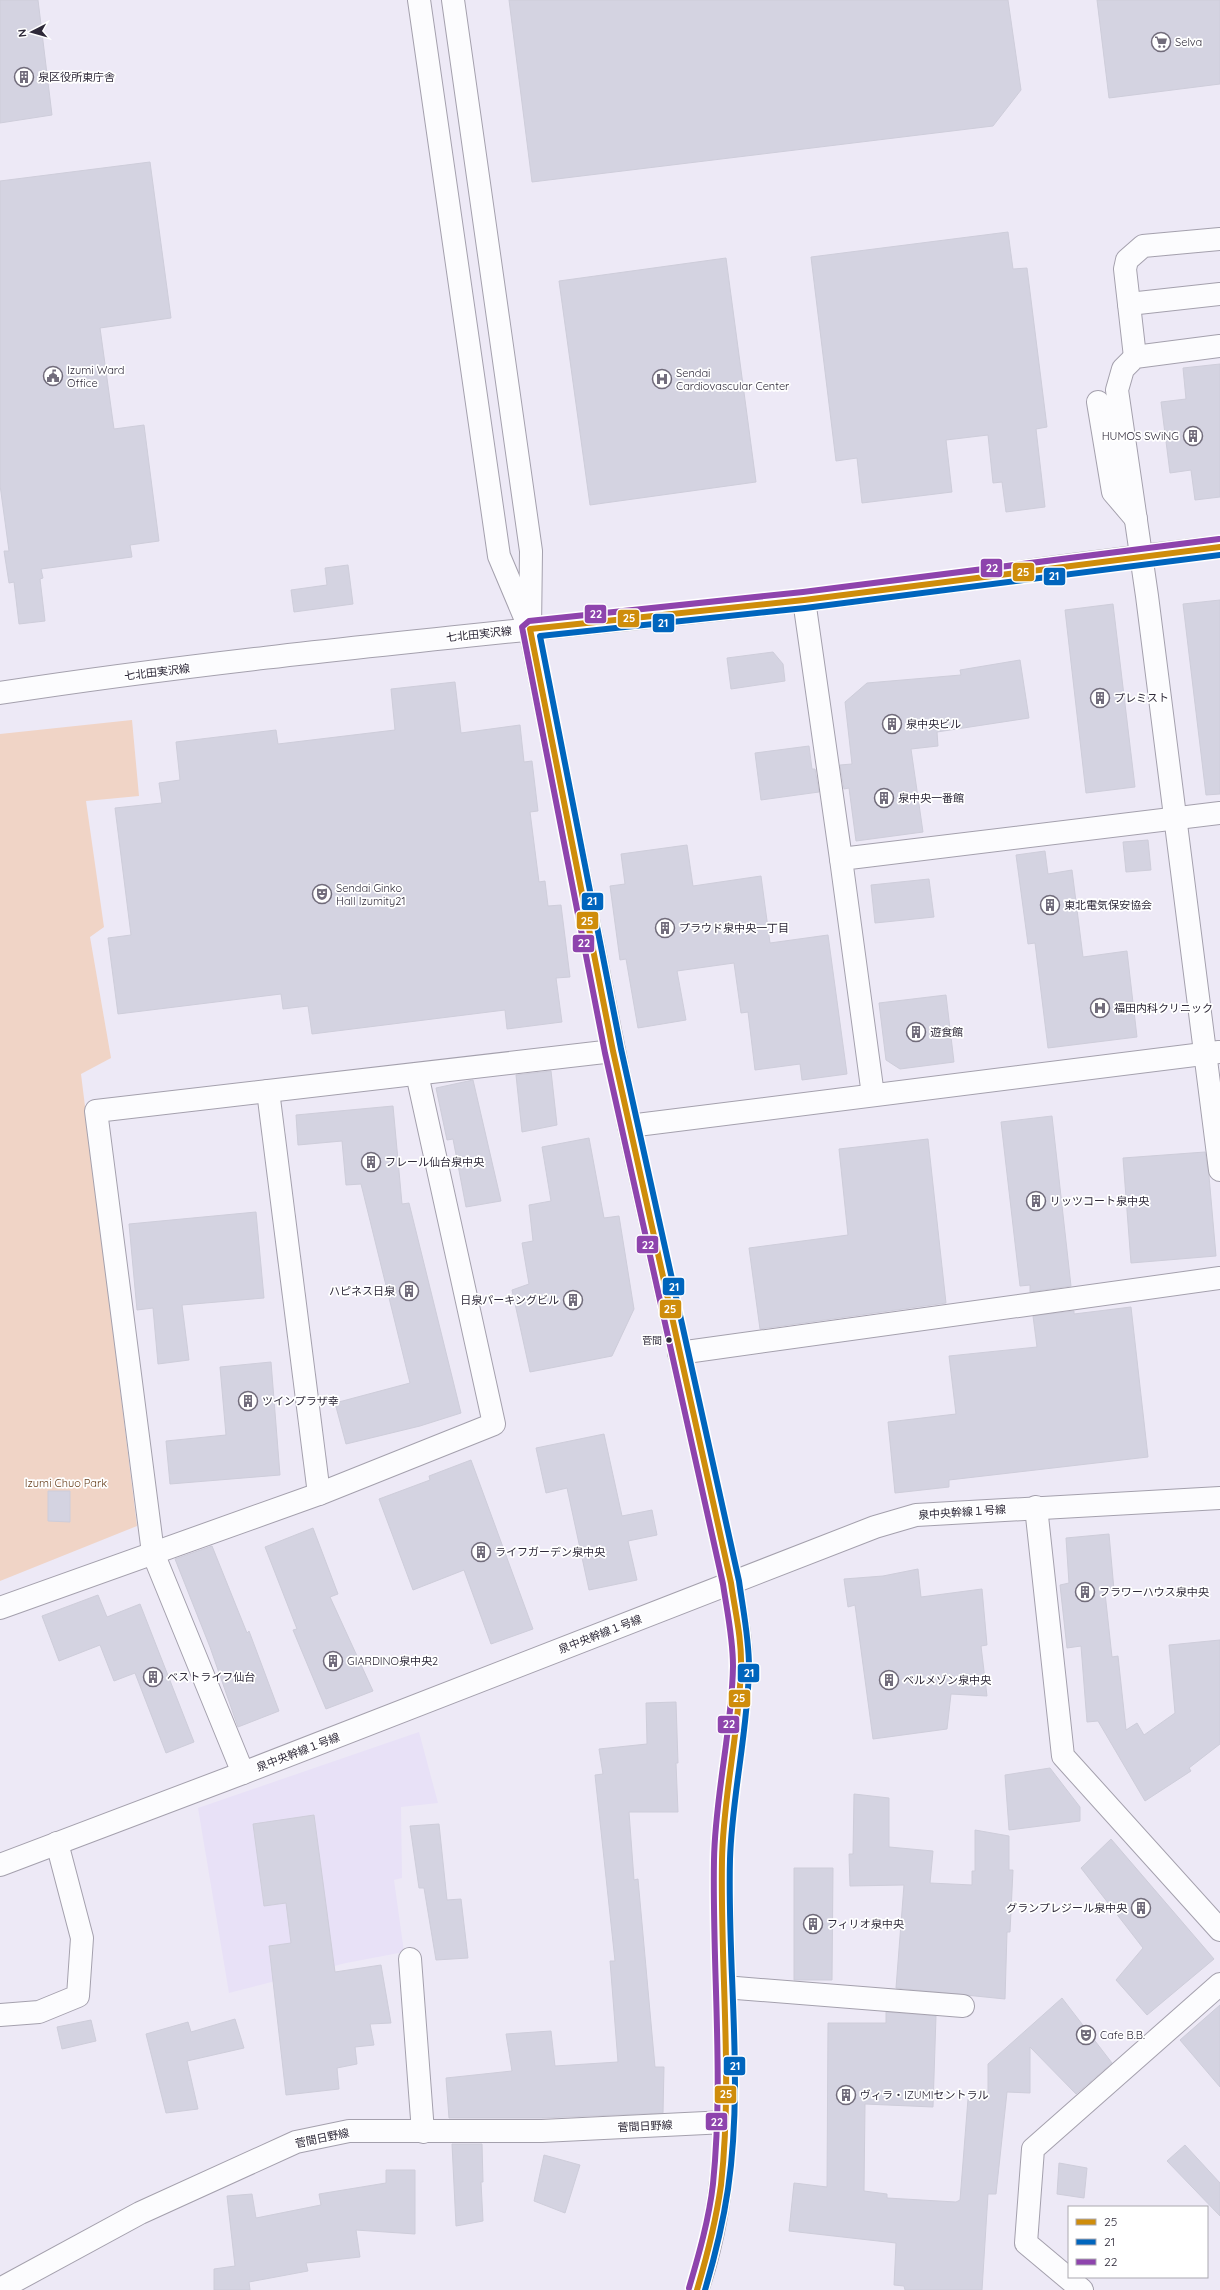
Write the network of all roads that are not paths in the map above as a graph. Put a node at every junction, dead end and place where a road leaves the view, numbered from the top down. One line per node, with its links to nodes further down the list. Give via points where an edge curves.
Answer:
1 (419, 0): 13 (street, via 499,556)
2 (453, 0): 13 (street, via 531,551)
3 (1220, 239): 5 (street, via 1144,246 1127,260 1124,269)
4 (1220, 294): 5 (street)
5 (1129, 304): 7 (street)
6 (1220, 346): 7 (street)
7 (1135, 357): 9 (street, via 1124,369 1117,390)
8 (1098, 402): 9 (street, via 1113,492)
9 (1136, 519): 11 (street)
10 (1220, 547): 11 (street, 七北田実沢線)
11 (1141, 557): 12 (street, 七北田実沢線); 16 (street)
12 (804, 600): 13 (street, 七北田実沢線); 17 (street)
13 (530, 628): 14 (street, 七北田実沢線); 18 (street)
14 (0, 693)
15 (1220, 813): 16 (street)
16 (1174, 819): 17 (street); 19 (street)
17 (842, 859): 22 (street)
18 (613, 1051): 20 (street); 23 (street)
19 (1213, 1052): 22 (street); 24 (street)
20 (417, 1074): 21 (street); 27 (street, via 494,1424)
21 (268, 1091): 27 (street); 30 (street, via 96,1111)
22 (873, 1095): 23 (street)
23 (629, 1126): 26 (street)
24 (1220, 1170)
25 (1220, 1278): 26 (street)
26 (679, 1353): 31 (street)
27 (319, 1494): 30 (street)
28 (1220, 1498): 29 (street, 泉中央幹線１号線)
29 (1036, 1507): 31 (street, 泉中央幹線１号線, via 916,1515 867,1530); 36 (street, via 1063,1756)
30 (153, 1553): 32 (street); 33 (street)
31 (730, 1583): 33 (street, 泉中央幹線１号線); 39 (street, via 741,1667 725,1801 722,1860)
32 (0, 1608)
33 (243, 1773): 34 (street, 泉中央幹線１号線)
34 (57, 1843): 35 (street, 泉中央幹線１号線); 41 (street, via 82,1938 78,1996 39,2012)
35 (0, 1865)
36 (1220, 1930)
37 (410, 1959): 43 (street)
38 (1220, 1984): 46 (street, via 1033,2149 1026,2242)
39 (724, 1987): 40 (street); 42 (street)
40 (963, 2006)
41 (0, 2015)
42 (726, 2122): 43 (street, 菅間日野線, via 542,2131); 45 (street, via 719,2208)
43 (423, 2132): 44 (street, 菅間日野線, via 349,2131 296,2142 140,2213)
44 (0, 2289)
45 (697, 2290)
46 (1082, 2290)

